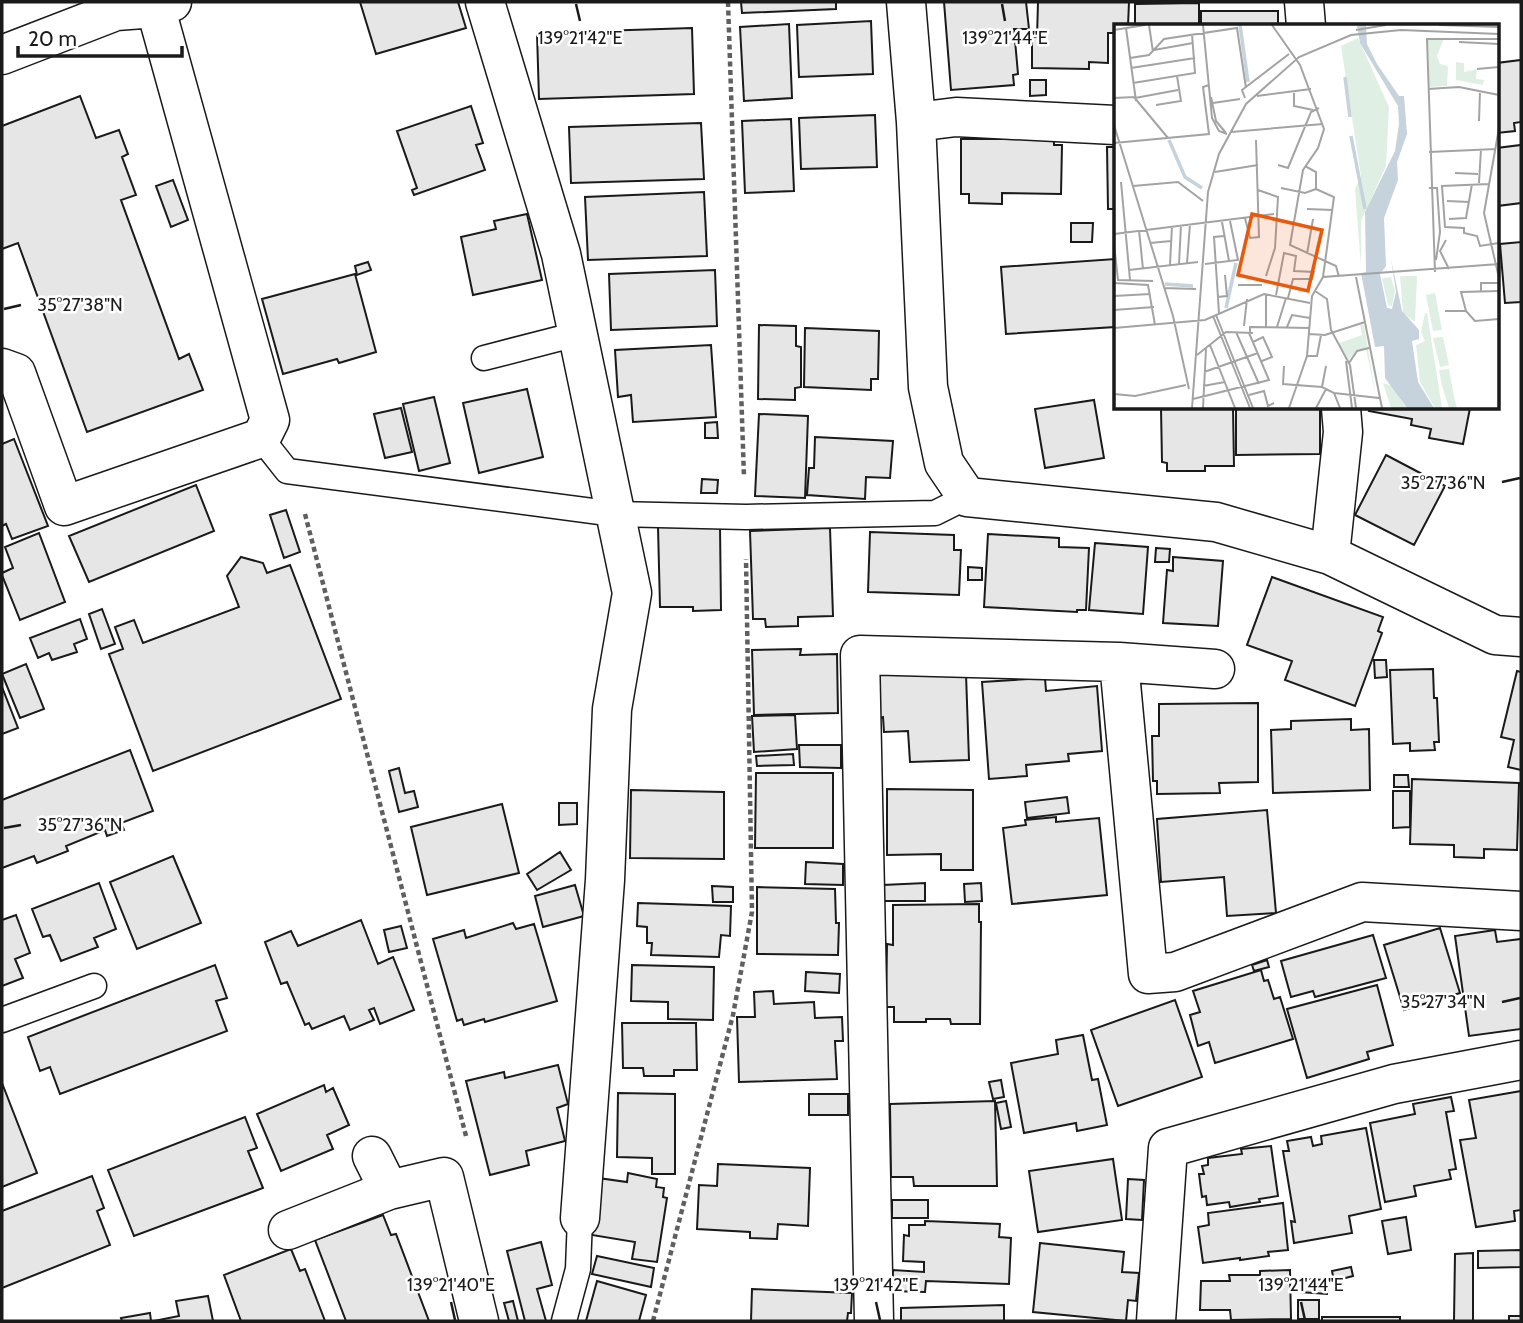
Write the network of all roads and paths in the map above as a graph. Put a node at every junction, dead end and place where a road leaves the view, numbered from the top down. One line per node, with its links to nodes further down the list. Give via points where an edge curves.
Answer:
1 (485, 2): 10 (street, via 561,254)
2 (728, 2): 18 (path)
3 (906, 2): 8 (street)
4 (1304, 2): 6 (street)
5 (161, 4): 7 (street, via 116,11); 14 (street, via 270,420)
6 (1306, 24)
7 (2, 55)
8 (916, 122): 9 (street, via 956,117); 16 (street, via 928,387 944,463)
9 (1114, 125)
10 (576, 334): 11 (lane); 17 (street)
11 (484, 358)
12 (2, 368): 14 (street, via 16,373 64,506)
13 (1341, 410): 19 (street, via 1343,432)
14 (261, 438): 15 (lane, via 287,471)
15 (295, 472): 17 (lane); 28 (path, via 468,1145)
16 (967, 497): 18 (lane, via 935,513); 19 (street, via 1216,522)
17 (615, 514): 18 (lane); 30 (street, via 632,593 612,709 605,880)
18 (746, 517): 34 (path, via 752,912 733,1016)
19 (1330, 555): 20 (street, via 1495,635)
20 (1521, 637)
21 (1119, 662): 22 (street); 23 (street, via 1148,974 1175,972 1362,902); 35 (street, via 859,655)
22 (1215, 668)
23 (1521, 911)
24 (94, 986): 25 (lane)
25 (2, 1020)
26 (1521, 1060): 36 (street, via 1394,1084 1168,1148)
27 (372, 1156): 29 (street)
28 (444, 1178): 29 (street); 32 (street)
29 (389, 1190): 31 (street)
30 (580, 1218): 33 (lane, via 578,1269)
31 (288, 1230)
32 (479, 1321)
33 (564, 1321)
34 (653, 1321)
35 (874, 1321)
36 (1156, 1321)

